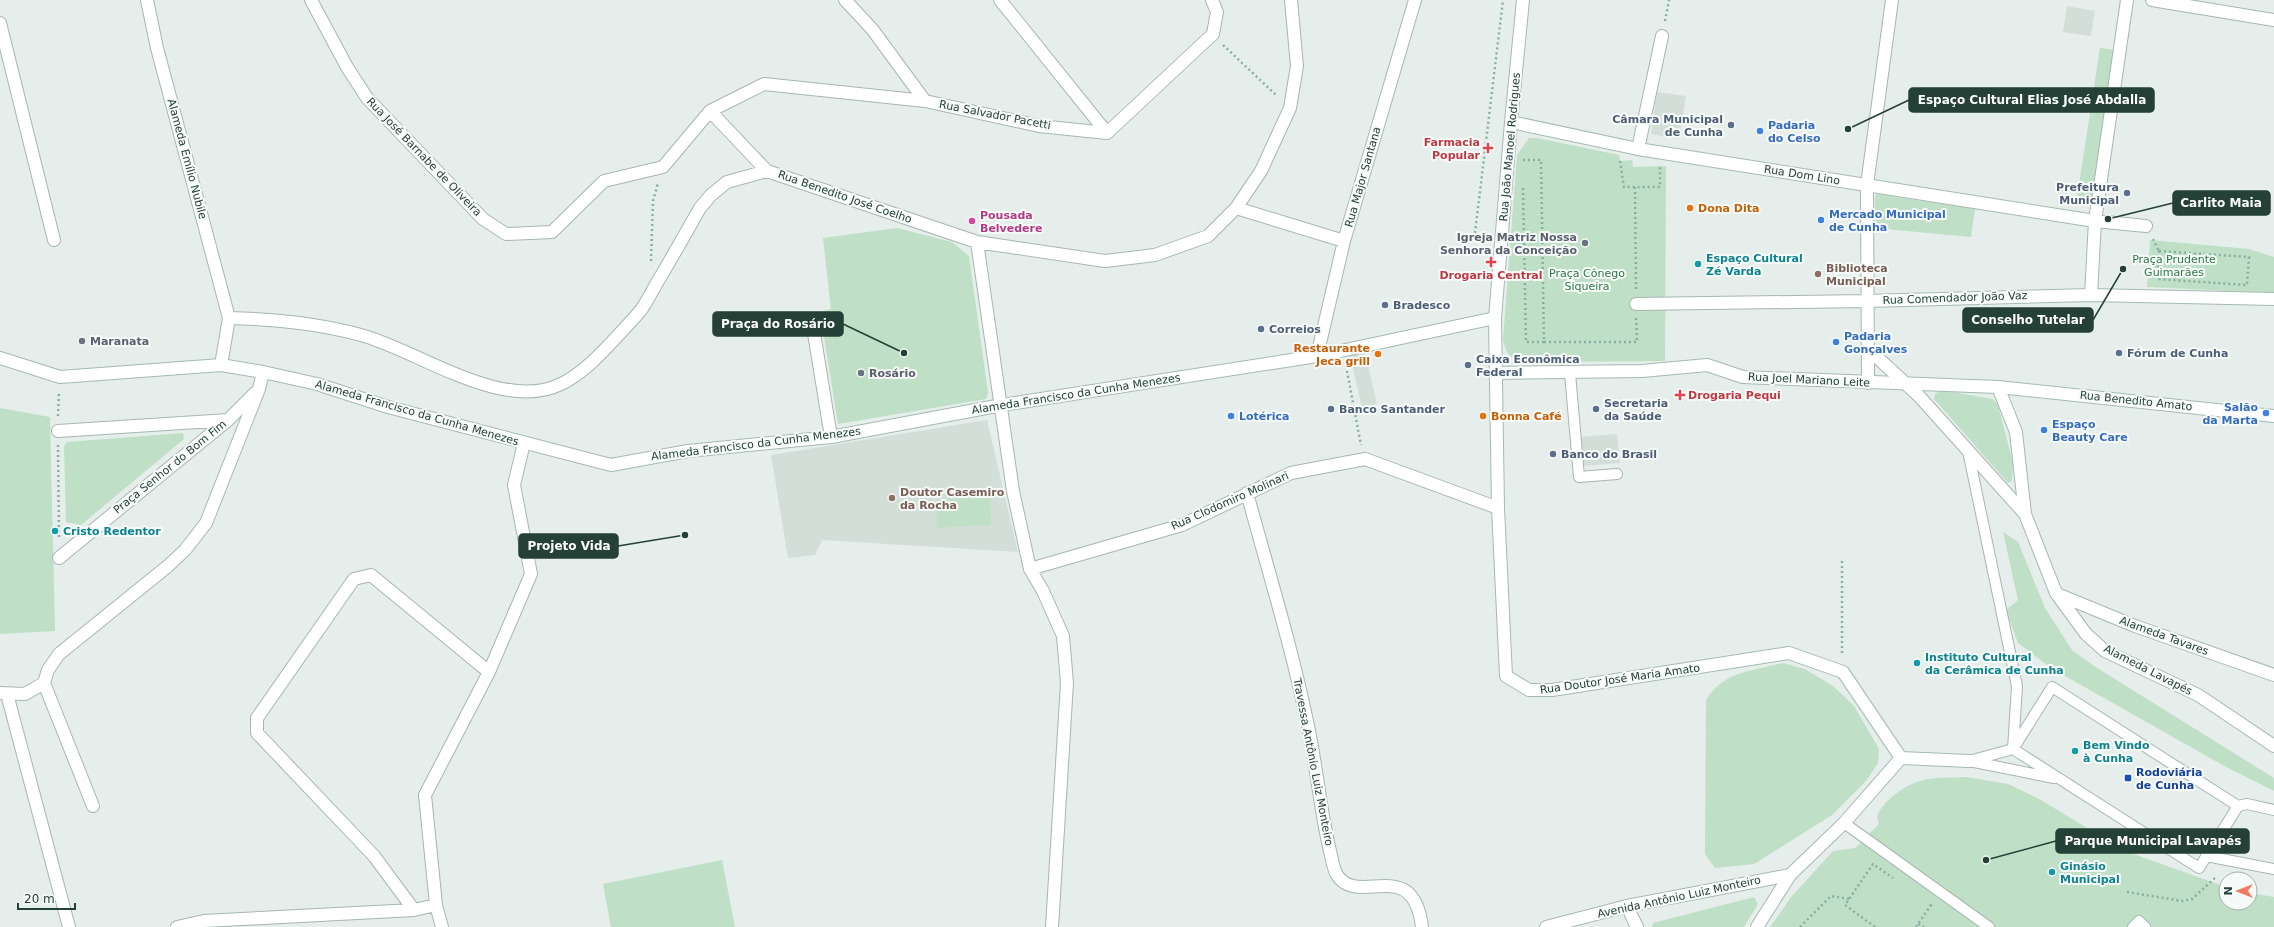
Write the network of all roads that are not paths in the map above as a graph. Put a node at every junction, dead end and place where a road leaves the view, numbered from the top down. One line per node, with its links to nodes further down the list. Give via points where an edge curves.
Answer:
1 (147, 0): 32 (street, Alameda Emílio Nubile, via 157,48)
2 (311, 0): 16 (street, Rua José Barnabe de Oliveira, via 367,98 483,218 506,234 552,232 604,181 663,167)
3 (845, 0): 15 (street, via 872,29)
4 (1000, 0): 18 (street)
5 (1212, 0): 18 (street, via 1216,12 1213,34)
6 (1291, 0): 22 (street, Rua Benedito José Coelho, via 1297,66 1290,108 1261,171)
7 (1415, 0): 26 (street, Rua Major Santana)
8 (1523, 0): 17 (street, Rua João Manoel Rodrigues)
9 (1892, 0): 21 (street)
10 (2127, 0): 23 (street)
11 (2152, 0): 12 (street)
12 (2274, 20)
13 (0, 23): 25 (street)
14 (1662, 36): 19 (street)
15 (925, 101): 16 (street, Rua Salvador Pacetti, via 764,84); 18 (street, Rua Salvador Pacetti, via 1039,126)
16 (710, 111): 20 (street)
17 (1511, 122): 19 (street, Rua Dom Lino); 33 (street, Rua João Manoel Rodrigues)
18 (1107, 133)
19 (1638, 149): 21 (street, Rua Dom Lino)
20 (767, 171): 27 (street, Rua Benedito José Coelho); 32 (street, Rua Benedito José Coelho, via 727,182 712,195 700,208 641,310 586,368 561,384 543,390 524,392 480,383 451,373 395,346 328,327 296,321)
21 (1867, 185): 23 (street, Rua Dom Lino); 30 (street)
22 (1236, 208): 26 (street); 27 (street, Rua Benedito José Coelho, via 1208,236 1155,255 1105,261)
23 (2095, 221): 24 (street, Rua Dom Lino); 28 (street)
24 (2146, 226)
25 (54, 240)
26 (1344, 241): 36 (street, Rua Major Santana)
27 (977, 242): 46 (street)
28 (2092, 295): 29 (street, Rua Comendador João Vaz); 30 (street, Rua Comendador João Vaz)
29 (2274, 299)
30 (1866, 301): 31 (street, Rua Comendador João Vaz); 35 (street)
31 (1636, 304)
32 (229, 318): 38 (street)
33 (1495, 318): 36 (street, Alameda Francisco da Cunha Menezes); 40 (street, Rua Doutor José Maria Amato)
34 (812, 320): 50 (street)
35 (1867, 348): 42 (street); 43 (street)
36 (1317, 356): 46 (street, Alameda Francisco da Cunha Menezes)
37 (0, 358): 38 (street, Alameda Francisco da Cunha Menezes, via 60,377)
38 (221, 365): 39 (street, Alameda Francisco da Cunha Menezes)
39 (263, 372): 45 (street); 51 (street, Alameda Francisco da Cunha Menezes, via 317,384 388,407)
40 (1496, 373): 41 (street, Rua Joel Mariano Leite); 55 (street, Rua Doutor José Maria Amato)
41 (1570, 373): 42 (street, Rua Joel Mariano Leite, via 1642,371 1707,365 1743,377); 53 (lane, via 1580,477)
42 (1868, 383): 43 (street, Rua Joel Mariano Leite)
43 (1907, 384): 44 (street, Rua Joel Mariano Leite); 52 (street)
44 (1998, 387): 47 (street, Rua Benedito Amato); 56 (street, Alameda Lavapés, via 2016,432)
45 (259, 389): 48 (street, Praça Senhor do Bom Fim); 62 (street, via 206,523 185,550 168,566 59,654 48,670)
46 (1002, 405): 50 (street, Alameda Francisco da Cunha Menezes); 58 (street, via 1013,492)
47 (2274, 416)
48 (228, 420): 49 (street); 57 (street, Praça Senhor do Bom Fim)
49 (58, 426)
50 (831, 436): 51 (street, Alameda Francisco da Cunha Menezes, via 688,451 611,465)
51 (524, 443): 60 (street, via 514,485 531,574)
52 (1968, 451): 56 (street); 65 (lane, via 2017,686)
53 (1617, 474)
54 (1247, 493): 55 (street, Rua Clodomiro Molinari, via 1291,473 1365,459); 58 (street, Rua Clodomiro Molinari, via 1182,525); 83 (street, Travessa Antônio Luiz Monteiro, via 1298,682 1336,874 1344,881 1355,885 1397,886 1408,892 1420,913)
55 (1498, 508): 66 (street, Rua Doutor José Maria Amato, via 1506,676 1529,690 1560,689 1789,653 1843,672)
56 (2024, 514): 59 (street, Alameda Lavapés)
57 (59, 558)
58 (1030, 569): 82 (street, via 1044,590 1063,636 1068,683)
59 (2056, 594): 61 (street, Alameda Tavares, via 2135,626); 64 (street, Alameda Lavapés, via 2086,634 2105,651 2198,696)
60 (489, 672): 76 (street, via 425,794); 78 (street, via 371,575 354,579 257,718 257,733 374,856)
61 (2274, 675)
62 (44, 683): 63 (street, via 25,694); 69 (street)
63 (4, 694): 79 (street)
64 (2274, 746)
65 (2013, 749): 67 (lane); 68 (lane); 70 (lane, via 2052,687)
66 (1901, 758): 67 (street); 72 (street)
67 (1969, 761): 68 (lane)
68 (2060, 779): 73 (lane, via 2199,868)
69 (93, 806)
70 (2238, 806): 71 (lane, via 2247,804); 73 (lane)
71 (2274, 810)
72 (1844, 823): 75 (street); 87 (lane)
73 (2206, 856): 74 (lane)
74 (2274, 869)
75 (1790, 875): 77 (street, Avenida Antônio Luiz Monteiro); 86 (street)
76 (436, 905): 78 (street); 81 (street)
77 (1627, 906): 84 (street, Avenida Antônio Luiz Monteiro); 85 (street)
78 (414, 910): 80 (street, via 227,919)
79 (69, 927)
80 (178, 927)
81 (442, 927)
82 (1052, 927)
83 (1422, 927)
84 (1546, 927)
85 (1637, 927)
86 (1756, 927)
87 (1989, 927)
88 (2133, 927): 89 (lane, via 2138,921)
89 (2145, 927)

